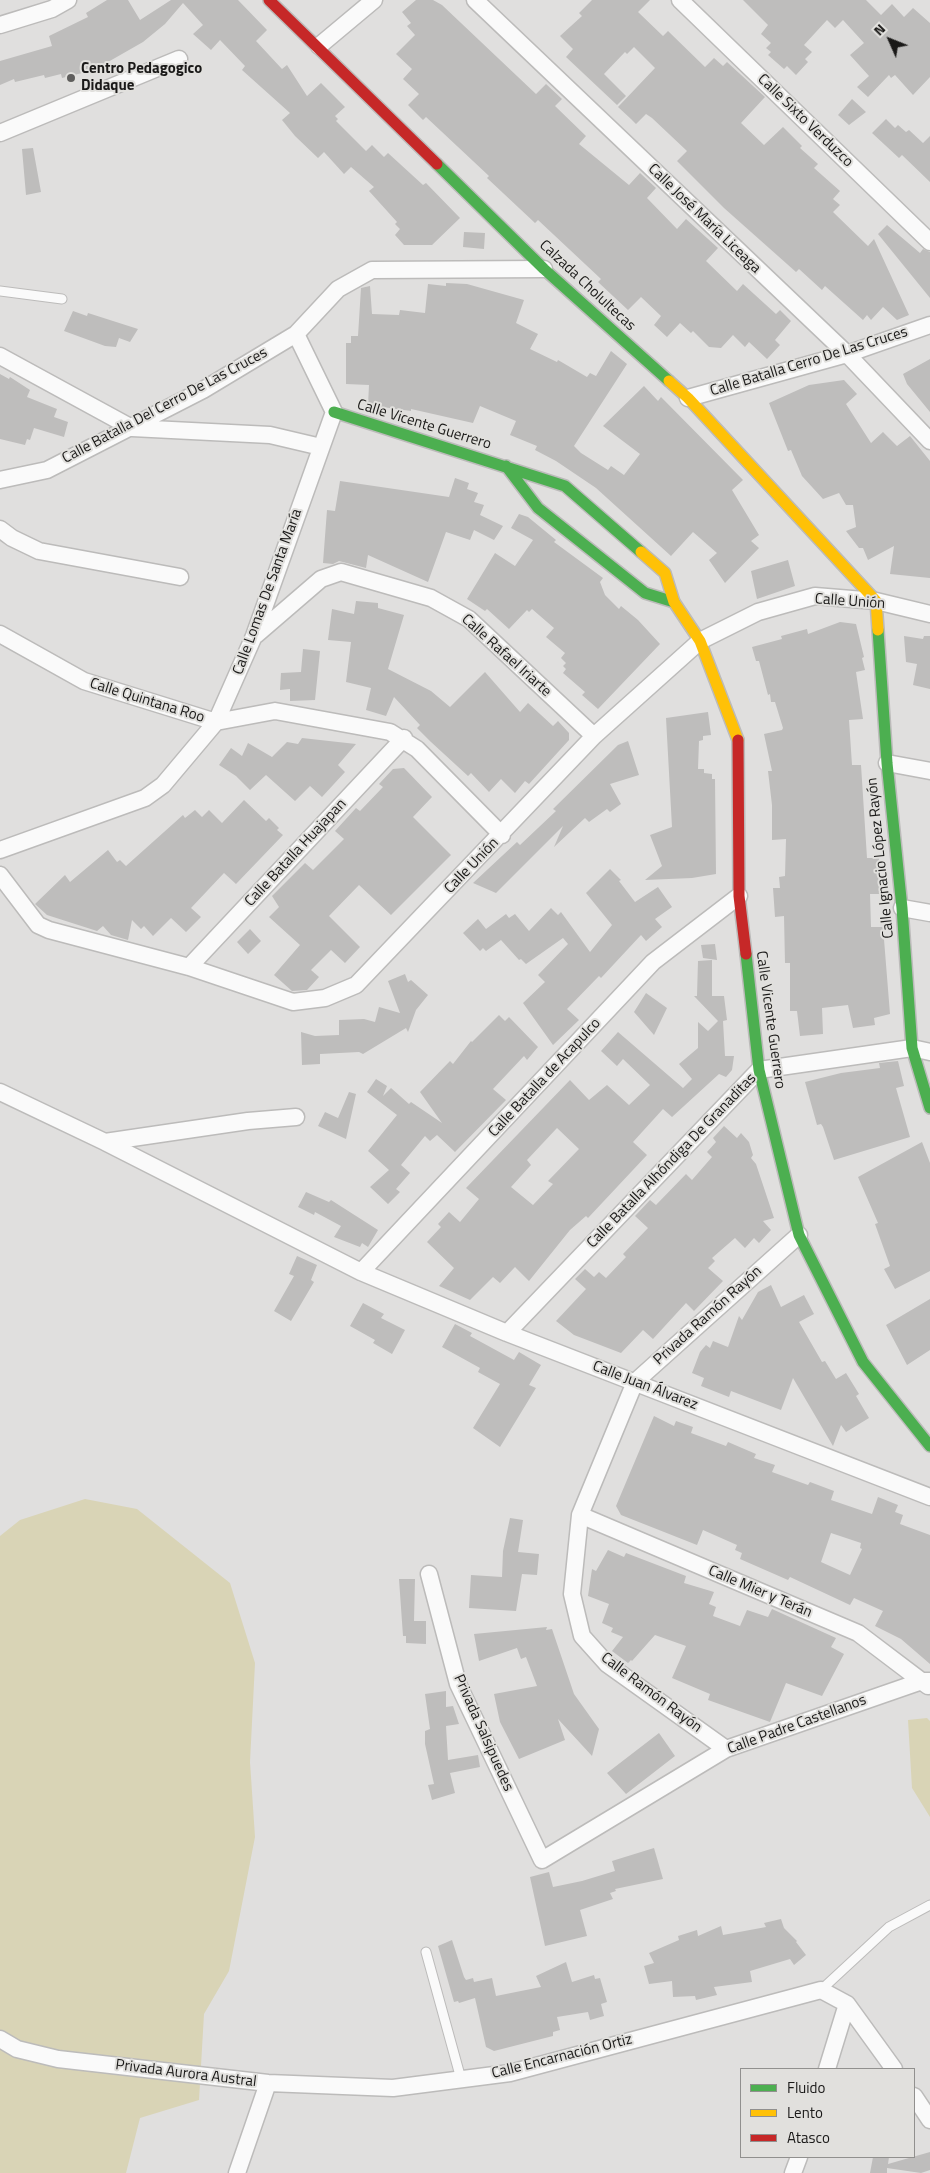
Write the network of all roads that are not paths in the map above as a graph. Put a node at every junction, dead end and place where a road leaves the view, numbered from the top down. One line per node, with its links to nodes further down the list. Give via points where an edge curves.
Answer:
1 (68, 0): 6 (street, via 52,9)
2 (269, 0): 7 (street, Calzada Cholultecas)
3 (374, 0): 7 (street)
4 (475, 0): 16 (street, Calle José María Liceaga)
5 (680, 0): 10 (street, Calle Sixto Verduzco)
6 (0, 25)
7 (319, 46): 11 (street, Calzada Cholultecas)
8 (179, 59): 9 (street)
9 (0, 134)
10 (930, 242)
11 (544, 269): 15 (street, Calle Batalla Del Cerro De Las Cruces, via 372,270 338,289); 18 (street, Calzada Cholultecas)
12 (0, 290): 13 (lane)
13 (62, 299)
14 (930, 325): 16 (street, Calle Batalla Cerro De Las Cruces)
15 (296, 334): 19 (street); 20 (street, Calle Batalla Del Cerro De Las Cruces)
16 (846, 354): 18 (street, Calle Batalla Cerro De Las Cruces); 21 (street, Calle José María Liceaga)
17 (0, 356): 20 (street)
18 (688, 398): 27 (street, Calzada Cholultecas)
19 (334, 412): 22 (street, Calle Lomas De Santa María); 23 (street, Calle Vicente Guerrero)
20 (132, 428): 22 (street, via 270,436); 24 (street, Calle Batalla Del Cerro De Las Cruces, via 47,470)
21 (930, 441)
22 (320, 447): 31 (street, Calle Lomas De Santa María)
23 (506, 466): 28 (street, Calle Vicente Guerrero, via 538,508 645,593); 28 (street, Calle Vicente Guerrero, via 565,486 665,573)
24 (0, 480)
25 (0, 529): 26 (street, via 39,551)
26 (180, 577)
27 (876, 601): 29 (street, Calle Unión); 32 (street, Calle Unión, via 815,596 758,612); 36 (street, Calle Ignacio López Rayón)
28 (674, 602): 32 (street, Calle Vicente Guerrero)
29 (930, 614)
30 (0, 634): 33 (street, Calle Quintana Roo, via 84,681)
31 (254, 636): 33 (street, Calle Lomas De Santa María); 34 (street, Calle Rafael Iriarte, via 322,579 341,572 431,598 469,619)
32 (700, 641): 34 (street, Calle Unión); 41 (street, Calle Vicente Guerrero, via 738,738)
33 (216, 722): 35 (street, Calle Quintana Roo, via 275,711 390,732); 39 (street, Calle Lomas De Santa María, via 163,785 145,798)
34 (594, 736): 38 (street, Calle Unión)
35 (404, 738): 38 (street, Calle Quintana Roo); 44 (street, Calle Batalla Huajapan)
36 (887, 763): 37 (street); 42 (street, Calle Ignacio López Rayón)
37 (930, 771)
38 (502, 835): 44 (street, Calle Unión, via 356,985 325,998 293,1002)
39 (0, 850)
40 (0, 875): 44 (street, Calle Unión, via 38,925)
41 (739, 896): 47 (street, Calle Vicente Guerrero); 53 (street, Calle Batalla de Acapulco, via 653,962)
42 (902, 908): 43 (street); 45 (street, Calle Ignacio López Rayón)
43 (930, 913)
44 (189, 967)
45 (912, 1048): 46 (street, Calle Batalla Alhóndiga De Granaditas); 47 (street, Calle Batalla Alhóndiga De Granaditas); 49 (street, Calle Ignacio López Rayón)
46 (930, 1052)
47 (759, 1070): 52 (street, Calle Vicente Guerrero); 54 (street, Calle Batalla Alhóndiga De Granaditas)
48 (0, 1092): 51 (street, Calle Juan Álvarez)
49 (930, 1108)
50 (296, 1117): 51 (street)
51 (105, 1142): 53 (street, Calle Juan Álvarez)
52 (799, 1234): 55 (street, Privada Ramón Rayón); 56 (street, Calle Vicente Guerrero, via 862,1362)
53 (361, 1272): 54 (street, Calle Juan Álvarez)
54 (507, 1333): 55 (street, Calle Juan Álvarez)
55 (635, 1382): 57 (street, Calle Juan Álvarez); 58 (street, Privada Ramón Rayón)
56 (930, 1446)
57 (930, 1497)
58 (580, 1515): 60 (street, Calle Mier y Terán, via 858,1633); 61 (street, Calle Ramón Rayón, via 572,1594 582,1636 607,1664)
59 (429, 1574): 62 (street, Privada Salsipuedes, via 458,1684)
60 (927, 1683): 61 (street, Calle Padre Castellanos)
61 (726, 1749): 62 (street, Calle Padre Castellanos)
62 (542, 1860)
63 (930, 1905): 65 (lane, via 889,1927)
64 (426, 1952): 70 (lane)
65 (821, 1990): 66 (street); 70 (street, Calle Encarnación Ortiz, via 510,2073)
66 (848, 2004): 68 (street); 69 (street)
67 (0, 2039): 71 (street, Privada Aurora Austral, via 17,2049 41,2055)
68 (827, 2068)
69 (893, 2068)
70 (461, 2079): 71 (street, Calle Encarnación Ortiz, via 393,2088)
71 (268, 2083): 75 (street)
72 (915, 2097): 73 (street)
73 (929, 2118)
74 (798, 2158): 76 (street)
75 (237, 2173)
76 (793, 2173)

